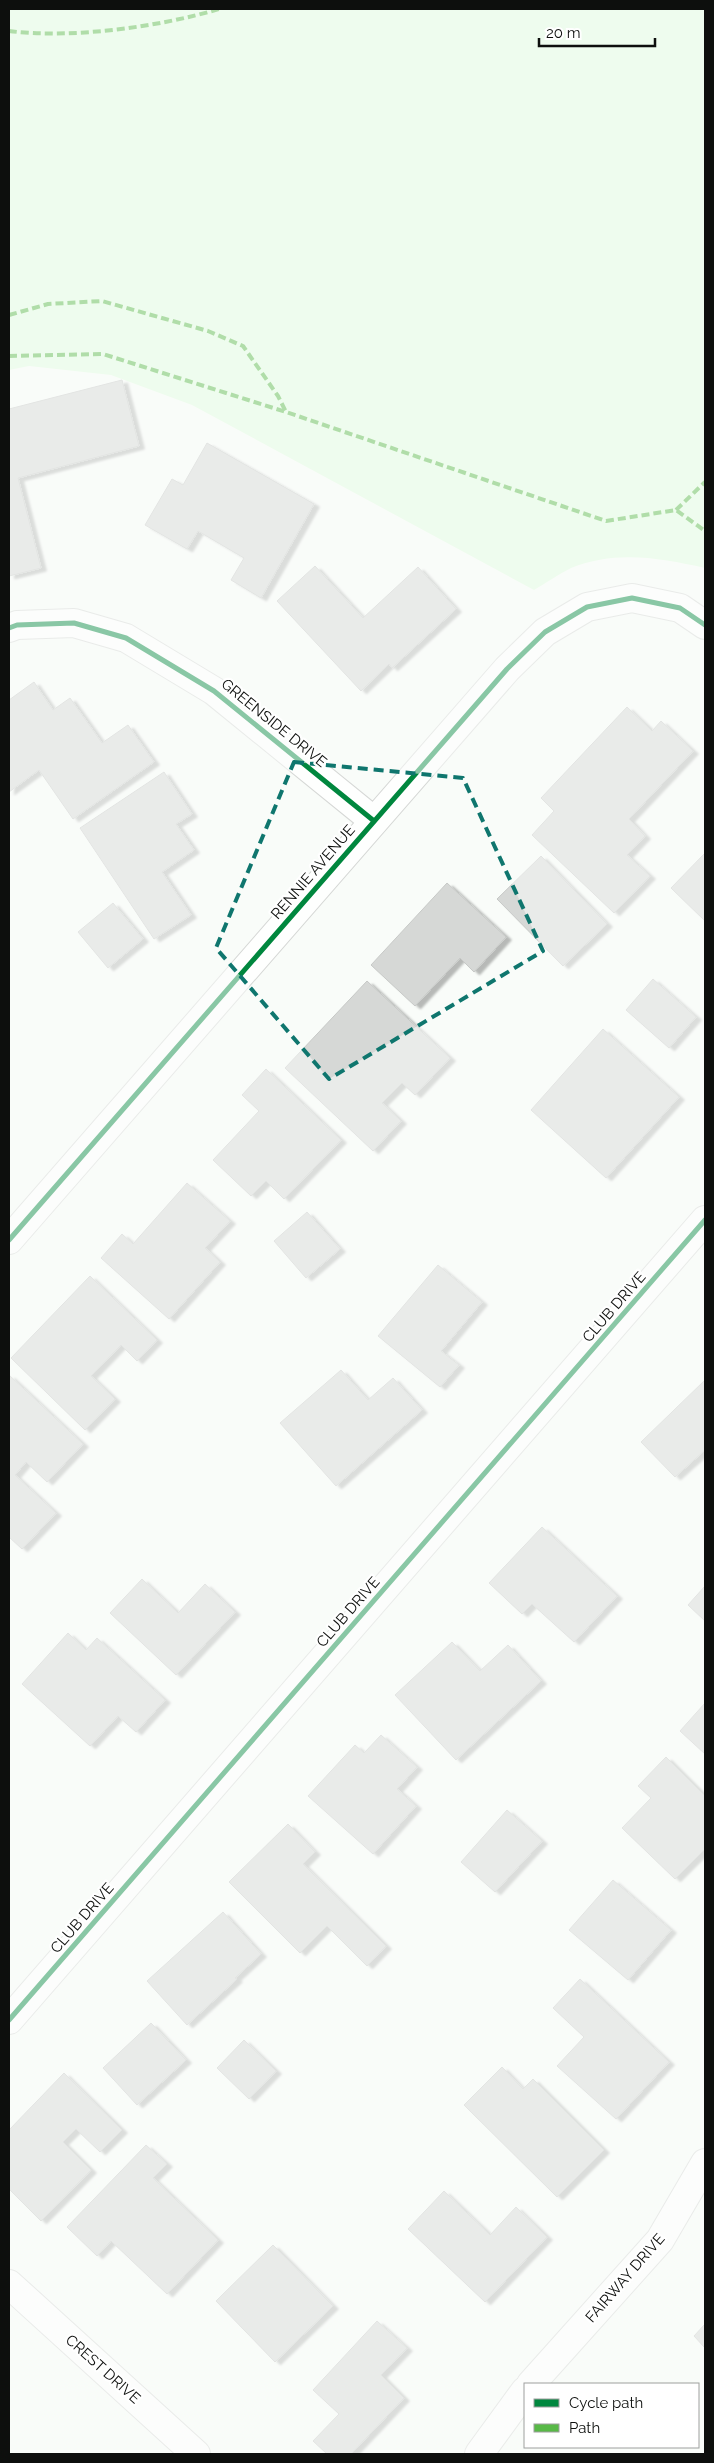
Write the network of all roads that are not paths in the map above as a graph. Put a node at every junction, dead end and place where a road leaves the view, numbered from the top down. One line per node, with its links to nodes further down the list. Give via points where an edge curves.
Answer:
1 (705, 625): 3 (street, RENNIE AVENUE, via 680,608 632,598 587,607 553,627 507,669)
2 (9, 628): 3 (street, GREENSIDE DRIVE, via 74,623 126,638 214,691)
3 (374, 820): 5 (street, RENNIE AVENUE)
4 (705, 1220): 6 (street, CLUB DRIVE)
5 (9, 1240)
6 (9, 2020)
7 (705, 2163): 9 (street, FAIRWAY DRIVE, via 660,2240)
8 (9, 2284): 11 (street, CREST DRIVE)
9 (532, 2383)
10 (524, 2392): 12 (street)
11 (196, 2454)
12 (479, 2454)

